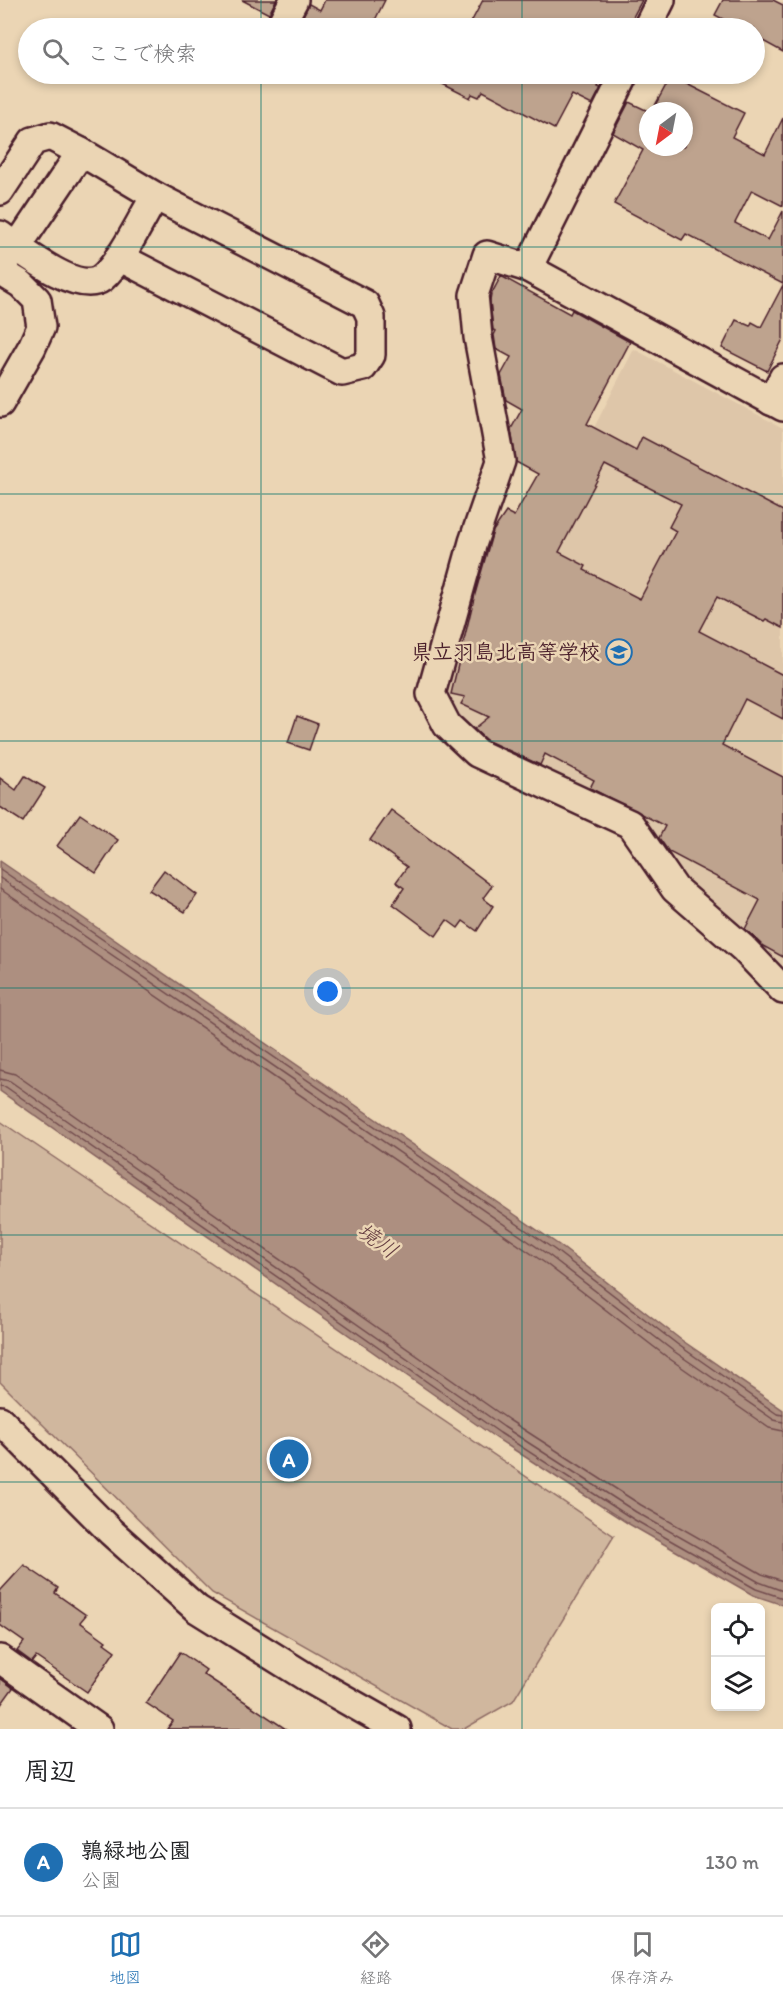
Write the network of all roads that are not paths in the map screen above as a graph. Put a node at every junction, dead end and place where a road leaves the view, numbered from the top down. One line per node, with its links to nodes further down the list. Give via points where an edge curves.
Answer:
1 (294, 0): 3 (street)
2 (661, 0): 4 (street)
3 (284, 18)
4 (652, 18)
5 (620, 84): 11 (street)
6 (81, 152): 7 (street, via 50,136 33,141); 8 (street); 9 (street)
7 (0, 191)
8 (155, 196): 10 (street); 10 (street, via 365,304 371,317 371,355 363,367 342,372)
9 (8, 241): 10 (street, via 56,272 85,283 101,279); 12 (street)
10 (119, 257)
11 (528, 268): 13 (street); 15 (street, via 487,255 474,295 501,461 473,542 431,694 447,724 477,753 630,824 675,889 743,948)
12 (0, 269): 14 (street, via 37,300 41,327)
13 (779, 395)
14 (0, 403)
15 (783, 990)
16 (0, 1420): 18 (street, via 111,1532 197,1609)
17 (0, 1659): 19 (street)
18 (350, 1702): 20 (street); 21 (street)
19 (99, 1729)
20 (371, 1729)
21 (397, 1729)

